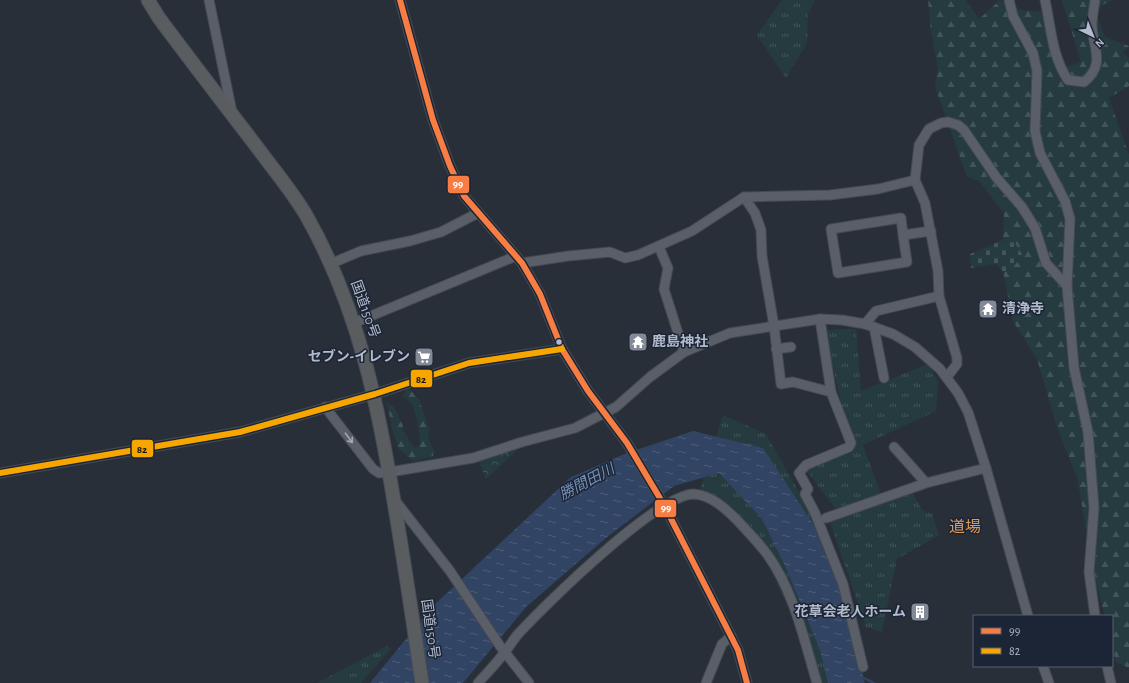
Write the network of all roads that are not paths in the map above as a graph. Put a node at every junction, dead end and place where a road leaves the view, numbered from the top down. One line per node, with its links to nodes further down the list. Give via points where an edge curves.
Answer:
1 (148, 0): 7 (highway, 国道150号)
2 (209, 0): 7 (street)
3 (400, 0): 10 (street, via 442,144 464,196)
4 (1009, 0): 16 (street, via 1037,71 1036,131 1040,153 1065,201 1070,219)
5 (1045, 0): 6 (street, via 1062,71 1068,80 1084,82 1094,75 1097,64 1092,24)
6 (1095, 0)
7 (232, 114): 15 (highway, 国道150号, via 306,215)
8 (915, 180): 9 (street, via 830,194); 11 (street, via 925,203); 16 (street, via 919,145 929,129 948,122 958,125 996,177 1022,207 1035,228 1046,263)
9 (744, 197): 13 (street, via 692,231); 21 (street, via 755,213 761,230 762,256)
10 (478, 213): 14 (street); 15 (street, via 441,232 361,251)
11 (930, 231): 12 (street); 17 (street, via 938,271)
12 (903, 235): 12 (street, via 907,262 838,273 832,229 900,218)
13 (659, 247): 14 (street, via 625,258 610,252); 26 (street, via 668,268 664,289)
14 (519, 260): 19 (street); 24 (street, via 540,294)
15 (330, 264): 19 (highway, 国道150号)
16 (1067, 286): 42 (street, via 1074,368 1088,432 1094,508 1089,572)
17 (939, 296): 20 (street, via 876,311); 27 (street, via 957,358 957,364)
18 (820, 320): 20 (street); 21 (street); 29 (street)
19 (354, 323): 30 (highway, 国道150号)
20 (865, 324): 22 (street)
21 (774, 326): 25 (street); 26 (street, via 730,333)
22 (874, 327): 27 (street, via 893,334 915,347); 28 (street)
23 (791, 347): 25 (street)
24 (562, 349): 30 (street, via 469,363); 32 (street)
25 (776, 349): 29 (street, via 780,384 793,382)
26 (684, 352): 32 (street)
27 (947, 377): 34 (street, via 968,412)
28 (884, 378)
29 (831, 392): 47 (street, via 851,443 849,447 806,465 799,473 808,488 805,494 843,584)
30 (374, 394): 31 (street); 35 (highway, 国道150号)
31 (325, 408): 35 (street, one-way to 35, via 373,469 379,473); 36 (street, via 240,432)
32 (605, 413): 35 (street, via 575,428 473,458); 39 (street, via 630,448)
33 (894, 447): 37 (street)
34 (986, 468): 37 (street); 41 (street)
35 (390, 472): 38 (highway, 国道150号)
36 (0, 473)
37 (926, 483): 40 (street)
38 (394, 498): 44 (street, via 450,571); 49 (highway, 国道150号)
39 (663, 504): 43 (street, via 682,536); 44 (street, via 584,569); 54 (street, via 694,494 709,498 725,508 746,529 767,554 784,584 799,622)
40 (826, 518)
41 (1028, 615)
42 (1095, 615)
43 (731, 636): 52 (street, via 722,644); 53 (street, via 738,650)
44 (502, 649): 50 (street); 51 (street)
45 (1043, 667): 48 (street)
46 (1106, 667): 55 (street)
47 (863, 668)
48 (1048, 680)
49 (422, 683)
50 (478, 683)
51 (529, 683)
52 (706, 683)
53 (747, 683)
54 (817, 683)
55 (1111, 683)

